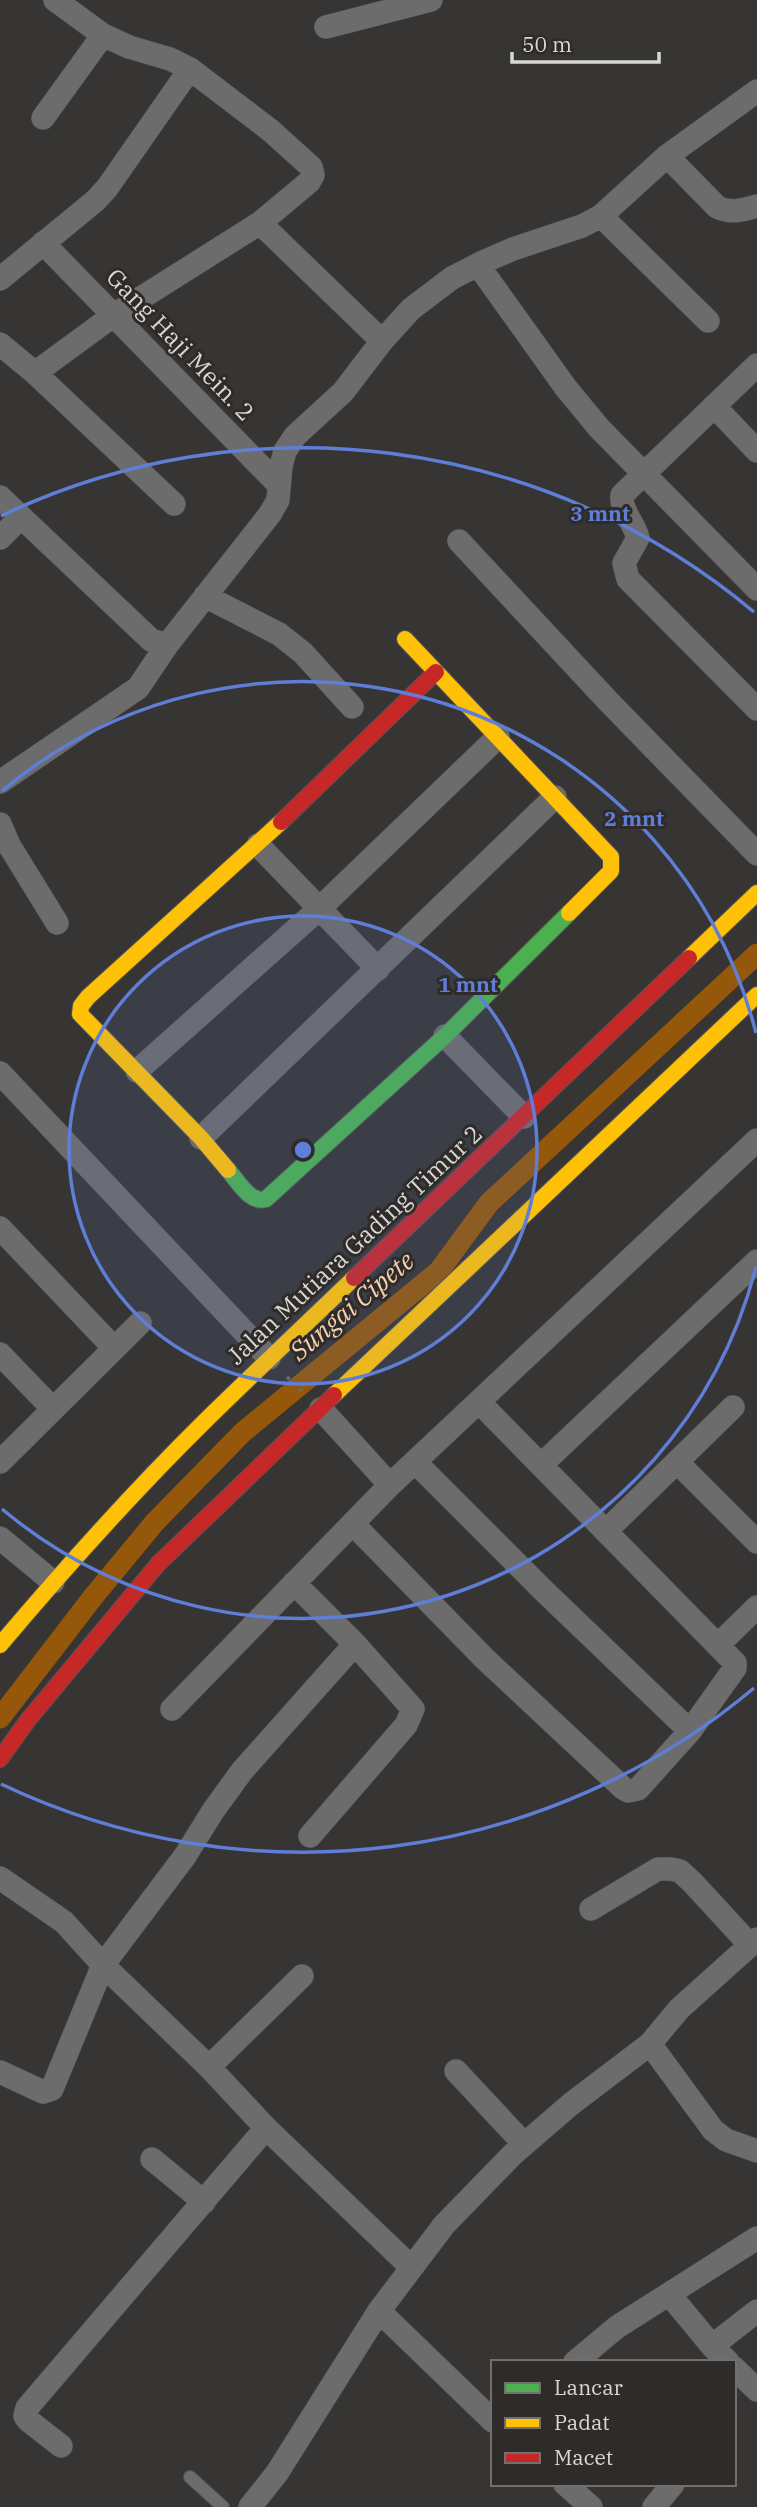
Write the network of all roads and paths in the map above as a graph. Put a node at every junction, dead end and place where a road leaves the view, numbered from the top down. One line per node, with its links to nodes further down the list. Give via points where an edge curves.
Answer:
1 (55, 0): 4 (street)
2 (431, 0): 3 (street)
3 (326, 27)
4 (103, 35): 5 (street); 7 (street)
5 (190, 69): 11 (street, via 312,167 309,182); 12 (street, via 107,188)
6 (757, 91): 8 (street)
7 (43, 118)
8 (667, 156): 9 (street, via 724,211); 10 (street)
9 (757, 206)
10 (601, 216): 13 (street); 16 (street)
11 (260, 223): 15 (street); 17 (street)
12 (43, 243): 14 (street); 15 (street, Gang Haji Mein. 2)
13 (478, 265): 17 (street, via 411,309); 23 (street, via 566,388)
14 (0, 279)
15 (114, 315): 20 (street); 24 (street, Gang Haji Mein. 2)
16 (708, 321)
17 (382, 341): 24 (street, via 343,392 295,436 285,451)
18 (0, 344): 20 (street)
19 (757, 365): 21 (street)
20 (35, 373): 26 (street)
21 (714, 406): 22 (street); 23 (street)
22 (757, 450)
23 (643, 475): 30 (street); 36 (street, via 622,495 621,502 639,538 624,563 628,579)
24 (278, 484): 31 (street, via 278,500 270,514)
25 (0, 497): 27 (street)
26 (174, 504)
27 (20, 518): 28 (street); 33 (street, via 151,640)
28 (0, 538)
29 (459, 541): 42 (street)
30 (757, 589)
31 (205, 596): 33 (street); 35 (street, via 279,634 303,653)
32 (405, 639): 34 (street)
33 (167, 645): 38 (street, via 138,688)
34 (436, 672): 37 (street); 41 (street)
35 (352, 707)
36 (757, 709)
37 (498, 737): 39 (street); 44 (street)
38 (0, 782)
39 (555, 797): 46 (street); 48 (street, via 611,858 611,871)
40 (0, 824): 45 (street)
41 (258, 845): 44 (street); 49 (street, via 81,1006 80,1014)
42 (757, 854)
43 (757, 893): 51 (street, Jalan Mutiara Gading Timur 2)
44 (320, 908): 46 (street); 49 (street)
45 (57, 923)
46 (378, 969): 52 (street)
47 (757, 995): 61 (street, via 477,1258)
48 (445, 1036): 51 (street); 52 (street, via 266,1199 253,1199)
49 (137, 1070): 52 (street)
50 (0, 1073): 59 (street)
51 (524, 1117): 59 (street, Jalan Mutiara Gading Timur 2)
52 (201, 1138)
53 (757, 1140): 62 (street)
54 (0, 1228): 57 (street)
55 (757, 1261): 68 (street)
56 (140, 1323): 57 (street)
57 (114, 1348): 64 (street)
58 (0, 1354): 64 (street)
59 (269, 1358): 74 (street, Jalan Mutiara Gading Timur 2, via 135,1491)
60 (286, 1376): 61 (path)
61 (314, 1402): 69 (street); 82 (street, via 158,1564)
62 (479, 1402): 67 (street); 68 (street)
63 (733, 1407): 66 (street)
64 (53, 1409): 65 (street)
65 (0, 1462)
66 (677, 1462): 71 (street); 73 (street)
67 (416, 1463): 69 (street); 81 (street)
68 (541, 1465): 71 (street)
69 (390, 1485): 70 (street)
70 (354, 1524): 75 (street); 81 (street, via 485,1659 628,1791 638,1789)
71 (606, 1531): 79 (street)
72 (0, 1538): 74 (street)
73 (757, 1542)
74 (53, 1582): 78 (street, Jalan Mutiara Gading Timur 2)
75 (294, 1583): 77 (street); 80 (street)
76 (757, 1607): 79 (street)
77 (355, 1644): 83 (street, via 413,1712); 87 (street, via 242,1771)
78 (0, 1645)
79 (718, 1645): 81 (street, via 735,1662 735,1668)
80 (172, 1709)
81 (690, 1731)
82 (0, 1759)
83 (310, 1836)
84 (0, 1878): 87 (street, via 64,1922)
85 (591, 1909): 86 (street, via 658,1869 671,1869 680,1871)
86 (754, 1942): 89 (street)
87 (103, 1965): 90 (street); 91 (street, via 52,2089 43,2092)
88 (302, 1976): 90 (street)
89 (650, 2044): 94 (street); 95 (street, via 713,2130)
90 (209, 2067): 93 (street)
91 (0, 2071)
92 (456, 2071): 94 (street)
93 (266, 2128): 97 (street); 99 (street)
94 (524, 2144): 99 (street, via 444,2225)
95 (757, 2151)
96 (152, 2159): 97 (street)
97 (204, 2202): 108 (street, via 27,2409 29,2421)
98 (757, 2238): 100 (street)
99 (411, 2267): 101 (street)
100 (669, 2294): 103 (street); 104 (street)
101 (379, 2311): 107 (street); 114 (street, via 296,2445)
102 (757, 2311): 103 (street)
103 (720, 2354)
104 (577, 2360)
105 (736, 2370): 106 (street)
106 (757, 2390)
107 (491, 2419)
108 (61, 2446)
109 (190, 2477): 113 (lane)
110 (569, 2486): 112 (street)
111 (671, 2486): 115 (street)
112 (592, 2497)
113 (223, 2507)
114 (250, 2507)
115 (654, 2507)

